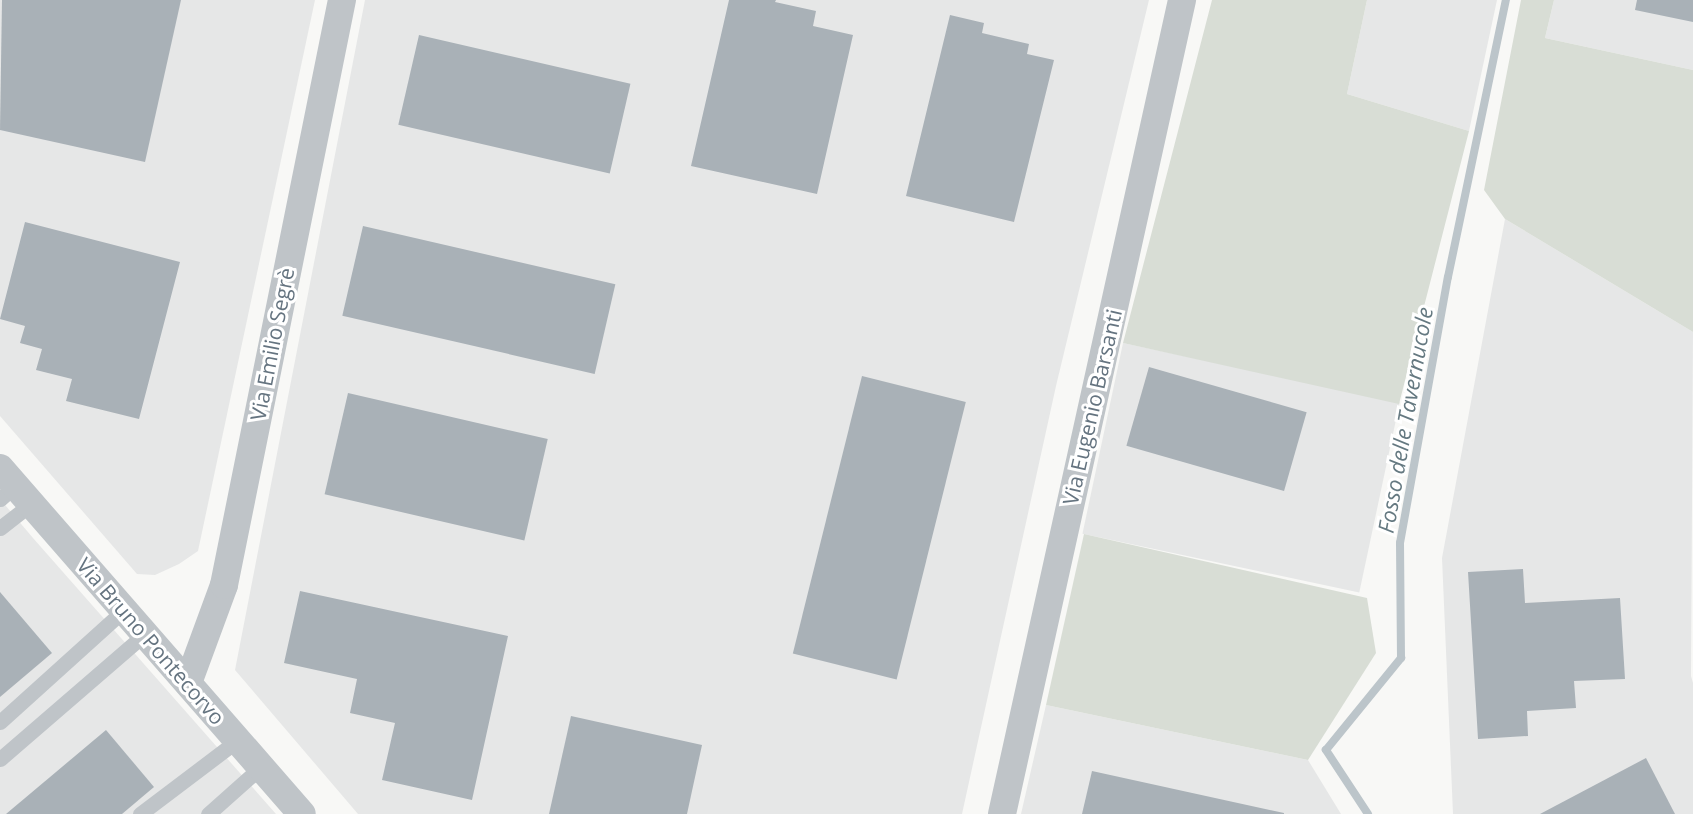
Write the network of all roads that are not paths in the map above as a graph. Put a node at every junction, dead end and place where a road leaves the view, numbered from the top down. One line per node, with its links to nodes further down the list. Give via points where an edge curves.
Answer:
1 (342, 0): 7 (street, Via Emilio Segrè, via 224,585)
2 (1182, 0): 15 (street, Via Eugenio Barsanti)
3 (12, 489): 4 (lane); 5 (street, Via Bruno Pontecorvo)
4 (0, 528)
5 (124, 610): 6 (street, Via Bruno Pontecorvo); 8 (lane)
6 (145, 634): 7 (street, Via Bruno Pontecorvo); 10 (lane)
7 (188, 683): 9 (street, Via Bruno Pontecorvo)
8 (0, 722)
9 (238, 740): 11 (street, Via Bruno Pontecorvo); 12 (lane)
10 (0, 759)
11 (261, 767): 13 (lane); 14 (street, Via Bruno Pontecorvo)
12 (140, 814)
13 (208, 814)
14 (302, 814)
15 (1002, 814)

